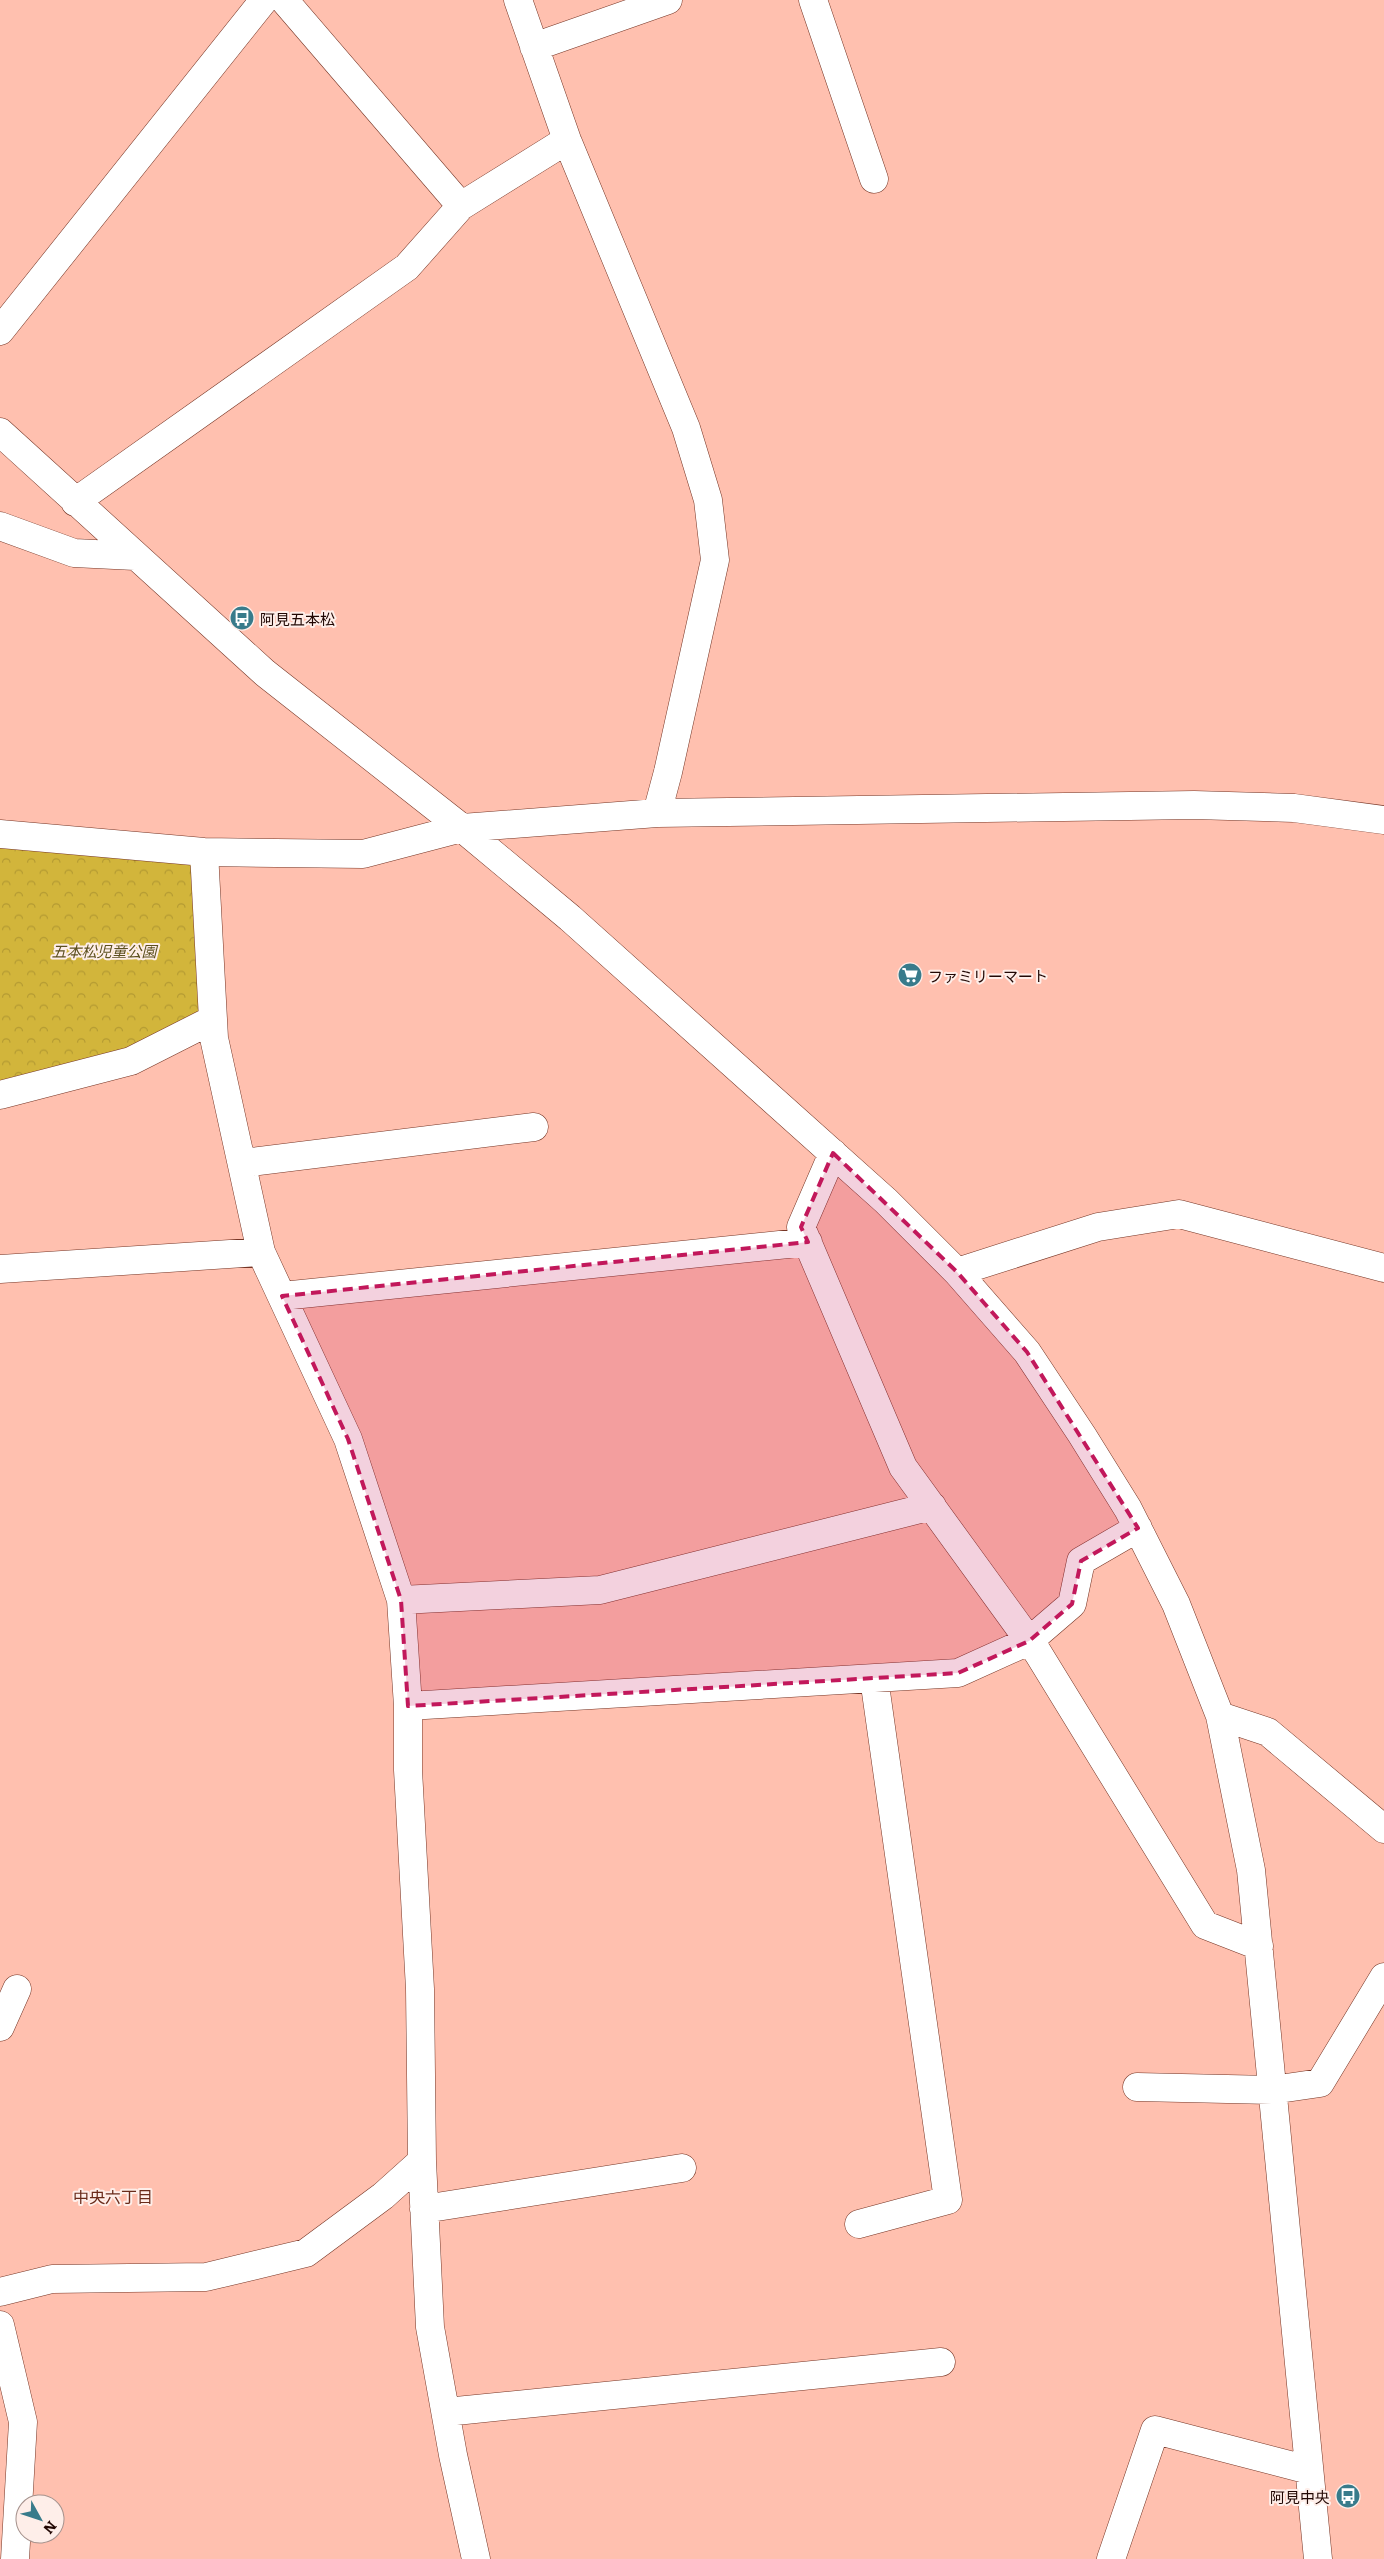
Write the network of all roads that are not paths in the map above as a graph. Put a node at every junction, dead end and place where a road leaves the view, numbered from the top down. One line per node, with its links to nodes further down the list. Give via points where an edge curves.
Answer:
1 (264, 0): 10 (street)
2 (284, 0): 9 (street)
3 (518, 0): 6 (street)
4 (668, 0): 6 (street)
5 (813, 0): 8 (street)
6 (534, 47): 7 (street)
7 (567, 140): 9 (street); 15 (street, via 686,428 708,500 715,560)
8 (874, 179)
9 (461, 206): 12 (street, via 407,267)
10 (0, 330)
11 (0, 432): 12 (street)
12 (74, 502): 14 (street)
13 (0, 526): 14 (street, via 74,553)
14 (135, 556): 17 (street, via 292,695)
15 (656, 813): 16 (street, via 1194,805 1294,808); 17 (street)
16 (1384, 820)
17 (462, 828): 19 (street, via 363,854); 23 (street, via 570,918)
18 (0, 834): 19 (street)
19 (204, 852): 20 (street)
20 (212, 1020): 21 (street, via 131,1061); 24 (street)
21 (0, 1095)
22 (534, 1127): 24 (street)
23 (833, 1153): 25 (street, via 801,1227); 29 (street)
24 (242, 1163): 26 (street)
25 (808, 1242): 30 (street); 31 (street, via 903,1467)
26 (261, 1252): 28 (street); 30 (street)
27 (1384, 1268): 29 (street, via 1179,1214 1098,1227)
28 (0, 1269)
29 (957, 1272): 32 (street, via 1027,1352)
30 (282, 1296): 33 (street, via 348,1439)
31 (932, 1506): 33 (street, via 600,1590); 34 (street)
32 (1138, 1528): 34 (street, via 1081,1561 1072,1604); 37 (street, via 1176,1604)
33 (401, 1600): 36 (street)
34 (1029, 1641): 35 (street, via 958,1673); 39 (street, via 1205,1925)
35 (874, 1678): 36 (street); 48 (street, via 948,2200)
36 (408, 1706): 45 (street, via 408,1770 420,1989)
37 (1220, 1716): 38 (street, via 1268,1732); 39 (street, via 1251,1870)
38 (1384, 1829)
39 (1259, 1946): 44 (street)
40 (1384, 1977): 44 (street, via 1320,2083)
41 (17, 1989): 42 (street)
42 (0, 2027)
43 (1138, 2087): 44 (street)
44 (1272, 2090): 53 (street)
45 (422, 2161): 47 (street); 49 (street, via 383,2196 306,2252 206,2277 52,2279)
46 (682, 2168): 47 (street)
47 (424, 2209): 52 (street, via 430,2327)
48 (859, 2224)
49 (0, 2292)
50 (0, 2324): 54 (street, via 23,2422)
51 (941, 2362): 52 (street)
52 (446, 2412): 55 (street)
53 (1309, 2470): 56 (street, via 1154,2430); 57 (street)
54 (15, 2559)
55 (476, 2559)
56 (1111, 2559)
57 (1318, 2559)

